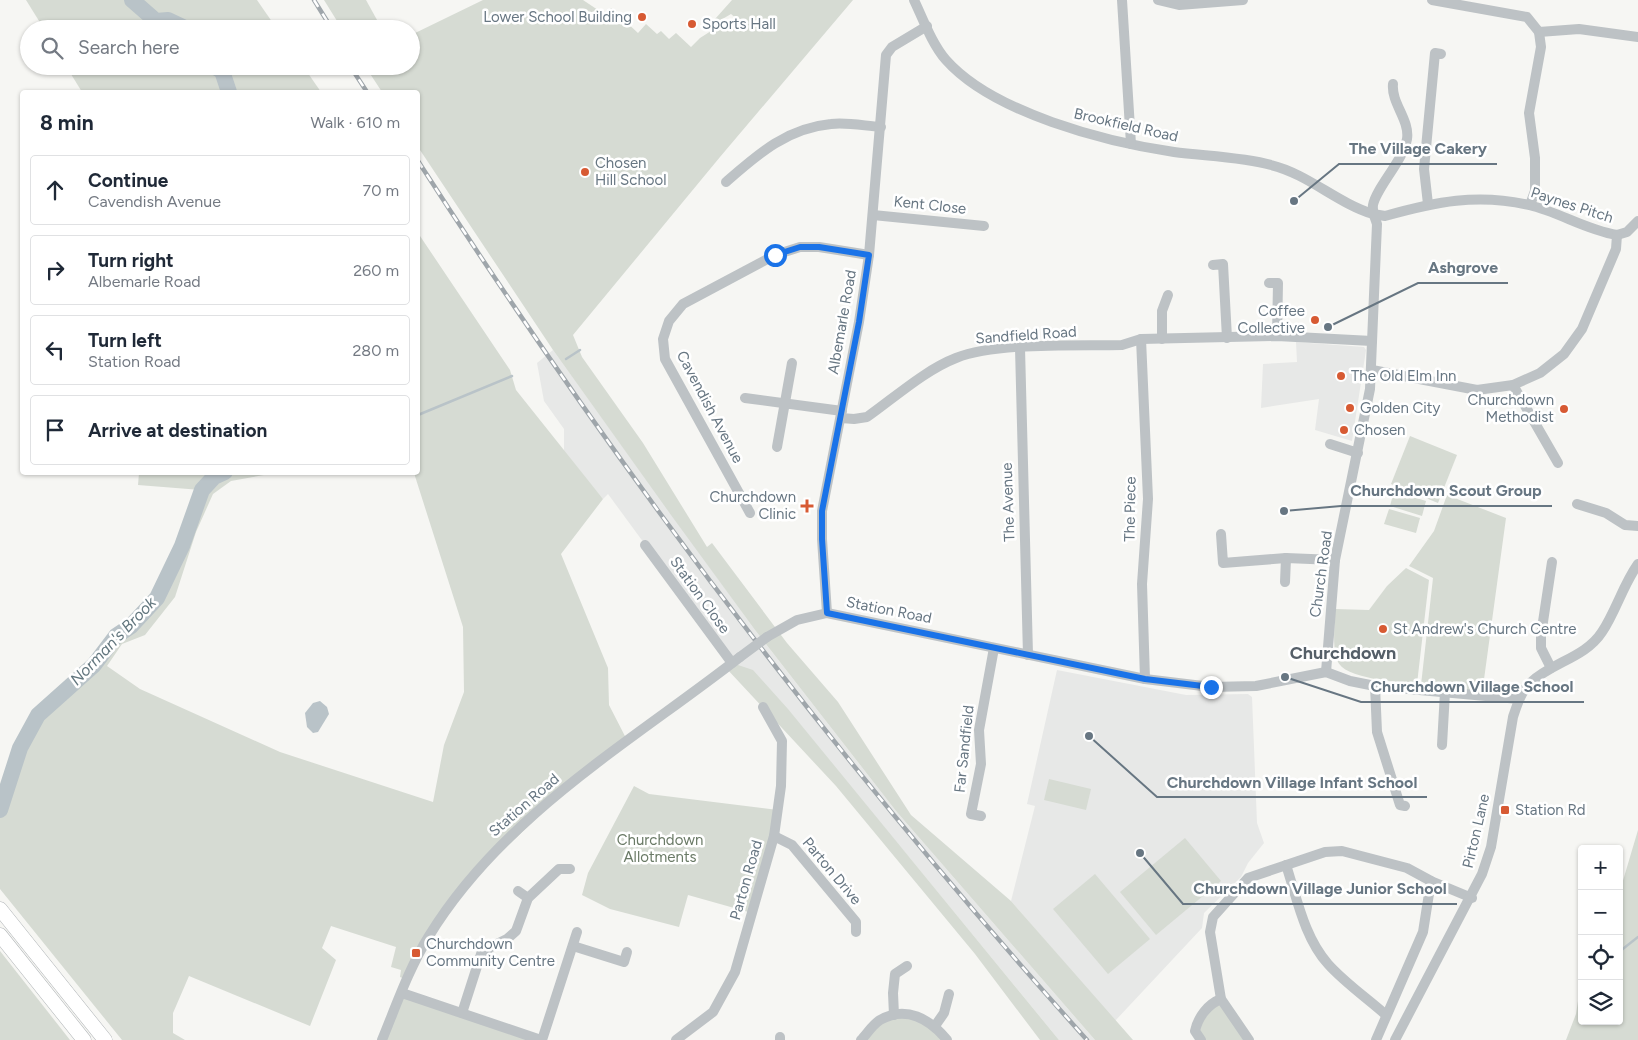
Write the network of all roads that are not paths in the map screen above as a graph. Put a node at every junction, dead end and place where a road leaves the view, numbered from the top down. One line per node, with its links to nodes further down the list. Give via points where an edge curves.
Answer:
1 (914, 0): 6 (street, Brookfield Road)
2 (1122, 0): 12 (street)
3 (1158, 0): 4 (street, via 1179,5)
4 (1243, 0)
5 (1432, 0): 7 (street, via 1527,17)
6 (927, 26): 11 (street, Albemarle Road, via 892,47 886,55); 12 (street, Brookfield Road, via 945,58 965,78 989,93 1057,124)
7 (1539, 32): 8 (street, via 1579,29); 17 (street, via 1541,47 1529,113 1535,158 1535,191)
8 (1638, 37)
9 (1441, 54): 16 (street, via 1435,53 1425,159)
10 (1390, 91): 18 (street, via 1405,125 1407,139 1396,166 1373,204)
11 (881, 126): 14 (street, via 832,124 807,128 783,137); 19 (street, Albemarle Road)
12 (1131, 144): 18 (street, Brookfield Road, via 1271,164)
13 (731, 162): 14 (street)
14 (739, 171): 15 (street)
15 (726, 182)
16 (1428, 204): 17 (street, Paynes Pitch, via 1454,199 1485,199); 18 (street, Paynes Pitch, via 1384,216)
17 (1530, 205): 22 (street, Paynes Pitch)
18 (1373, 214): 31 (street, Church Road, via 1377,224)
19 (874, 215): 21 (street, Kent Close); 23 (street, Albemarle Road)
20 (1638, 221): 22 (street, Paynes Pitch, via 1627,232)
21 (984, 226)
22 (1617, 235): 35 (street, via 1616,249 1582,329 1558,358 1540,373)
23 (869, 255): 38 (street, Albemarle Road); 44 (street, Cavendish Avenue, via 819,247 800,247 775,255 683,304 669,321 663,339 665,359)
24 (1222, 265): 28 (street)
25 (1278, 283): 27 (street)
26 (1168, 295): 30 (street, via 1162,311)
27 (1277, 336): 28 (street, Sandfield Road); 31 (street, Sandfield Road)
28 (1227, 338): 30 (street, Sandfield Road)
29 (1141, 339): 30 (street, Sandfield Road); 32 (street, Sandfield Road, via 1122,345); 59 (street, The Piece, via 1148,499 1142,584)
30 (1162, 339)
31 (1372, 341): 34 (street, Church Road)
32 (1020, 348): 38 (street, Sandfield Road, via 985,350 955,358 867,417 854,419); 55 (street, The Avenue)
33 (792, 363): 37 (street)
34 (1372, 370): 35 (street, via 1477,390); 41 (street, Church Road)
35 (1513, 385): 42 (street)
36 (745, 398): 37 (street, Sandfield Road)
37 (784, 403): 38 (street, Sandfield Road); 40 (street)
38 (842, 414): 53 (street, Albemarle Road, via 822,511)
39 (1330, 444): 41 (street)
40 (777, 447)
41 (1358, 453): 49 (street, Church Road)
42 (1558, 463)
43 (1577, 504): 45 (street, via 1606,513 1626,525)
44 (750, 514)
45 (1638, 526)
46 (1221, 534): 48 (street, via 1223,562)
47 (645, 544): 56 (street, Station Close)
48 (1286, 558): 49 (street); 52 (street)
49 (1334, 560): 58 (street, Church Road)
50 (1552, 562): 57 (street, via 1541,642)
51 (1638, 564): 57 (street, via 1602,632 1588,648)
52 (1284, 582)
53 (827, 613): 54 (street, Station Road); 56 (street, Station Road, bridge, via 797,620)
54 (994, 648): 55 (street, Station Road); 66 (street, Far Sandfield, via 978,730 980,764 971,814)
55 (1028, 654): 59 (street, Station Road)
56 (732, 663): 83 (street, Station Road, via 578,778 510,835 455,896 428,938)
57 (1550, 668): 62 (street, via 1529,684)
58 (1326, 672): 59 (street, Station Road, via 1256,686 1211,687); 60 (street)
59 (1145, 679)
60 (1375, 686): 61 (street); 65 (street, via 1377,732)
61 (1445, 692): 62 (street); 64 (street, via 1442,740)
62 (1519, 700): 75 (street, Pirton Lane, via 1513,717 1491,847)
63 (763, 707): 67 (street, Parton Road, via 782,741 781,786)
64 (1454, 736)
65 (1399, 806)
66 (981, 816)
67 (774, 836): 78 (street, Parton Drive, via 792,845 856,922); 94 (street, Parton Road, via 735,972 713,1012)
68 (548, 864): 70 (street)
69 (1286, 865): 72 (street, via 1325,852 1342,851 1407,868); 85 (street, via 1248,878 1214,917 1210,932); 88 (street, via 1317,948 1328,964)
70 (559, 869): 71 (street); 74 (street)
71 (570, 870)
72 (1431, 881): 75 (street); 88 (street, via 1423,932)
73 (518, 890): 74 (street)
74 (528, 898): 86 (street, via 516,931 507,940 481,954)
75 (1472, 898): 100 (street, Pirton Lane)
76 (0, 909): 91 (highway)
77 (577, 932): 80 (street)
78 (856, 932)
79 (0, 935): 90 (highway)
80 (573, 946): 81 (street, via 624,962); 93 (street)
81 (627, 952)
82 (907, 966): 87 (street, via 895,974)
83 (402, 993): 86 (street); 92 (street)
84 (949, 994): 89 (street, via 944,1013)
85 (1221, 999): 97 (street, via 1213,1002 1197,1021 1195,1031); 98 (street)
86 (462, 1013): 93 (street)
87 (894, 1015): 89 (street, via 906,1013 921,1017); 95 (street, via 880,1020)
88 (1386, 1015): 99 (street)
89 (935, 1026): 96 (street)
90 (84, 1040)
91 (105, 1040)
92 (382, 1040)
93 (542, 1040)
94 (676, 1040)
95 (861, 1040)
96 (947, 1040)
97 (1201, 1040)
98 (1249, 1040)
99 (1376, 1040)
100 (1395, 1040)

